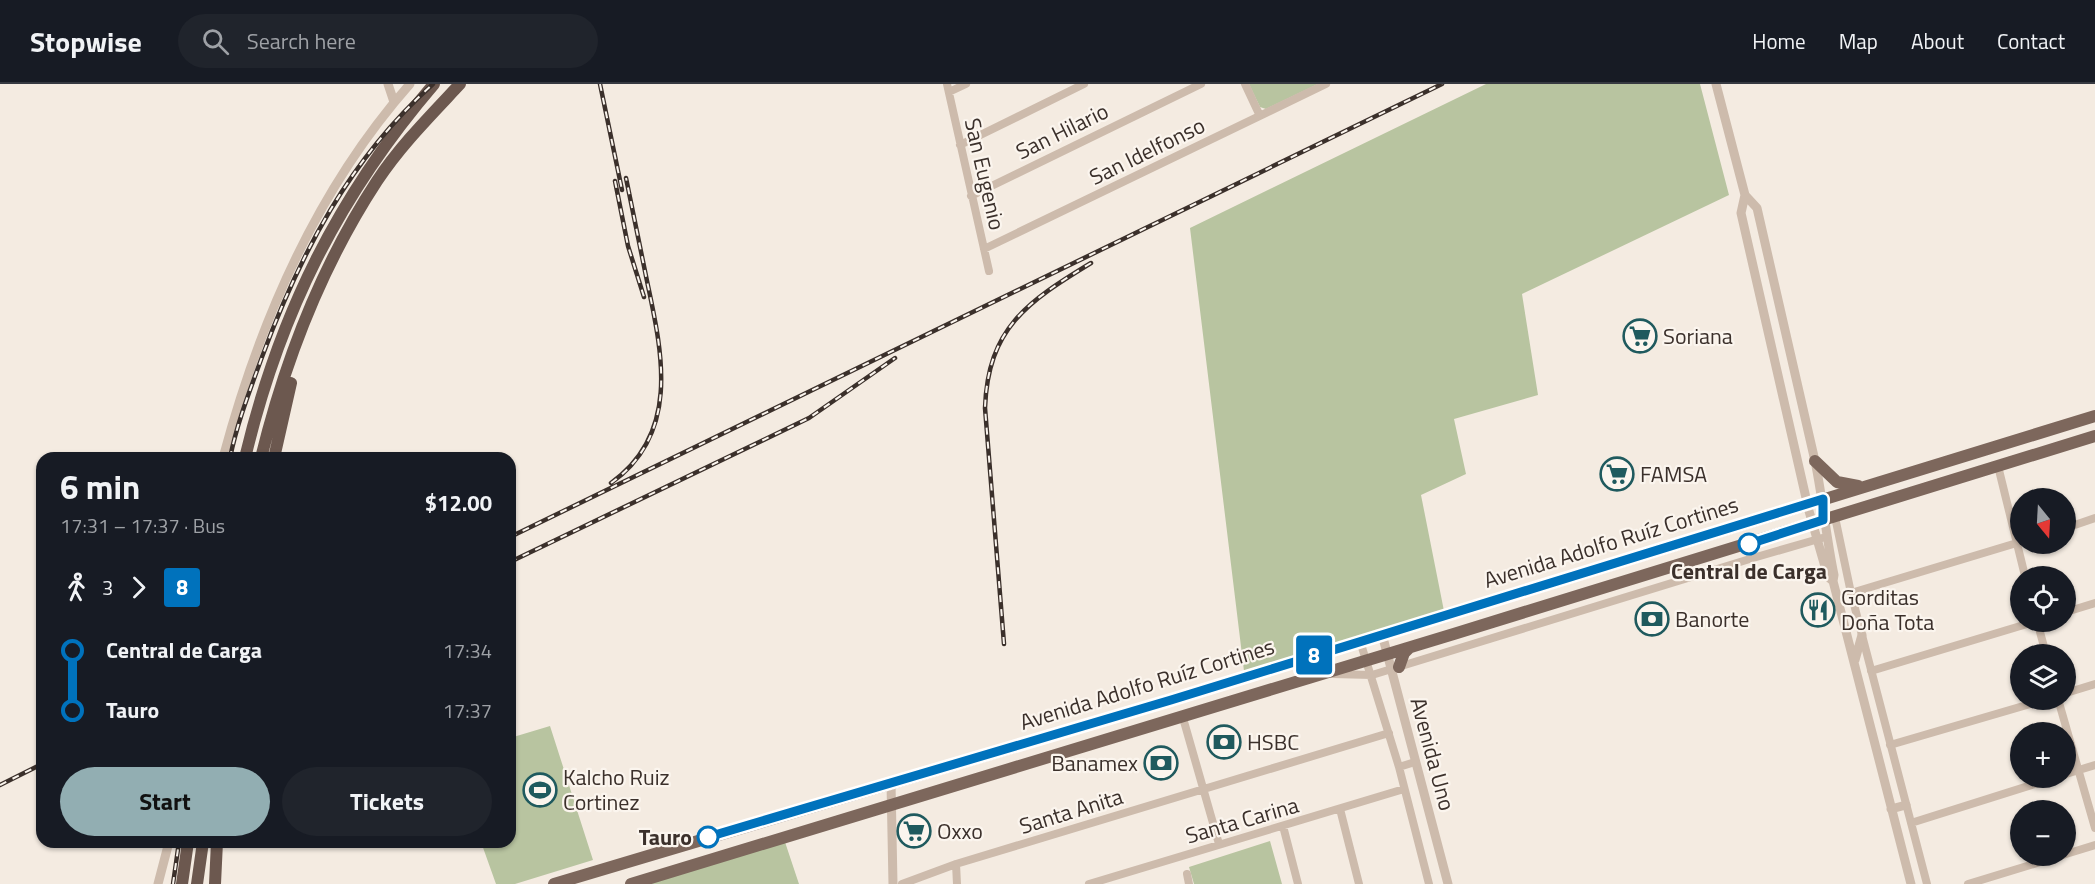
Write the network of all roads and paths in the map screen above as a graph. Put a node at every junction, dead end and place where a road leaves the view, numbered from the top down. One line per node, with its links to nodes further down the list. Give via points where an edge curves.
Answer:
1 (388, 84): 12 (street)
2 (410, 84): 12 (street)
3 (434, 84): 23 (highway, via 352,193 324,243 284,326)
4 (460, 84): 19 (highway, via 407,141 378,180 321,279)
5 (966, 84): 11 (street)
6 (1084, 84): 14 (street)
7 (1201, 84): 16 (street, San Hilario)
8 (1245, 84): 13 (street)
9 (1326, 84): 13 (street, San Idelfonso)
10 (1716, 84): 15 (street)
11 (948, 88): 14 (street, San Eugenio)
12 (394, 102): 22 (street, via 336,182 285,279 265,327)
13 (1260, 116): 17 (street, San Idelfonso)
14 (960, 145): 16 (street, San Eugenio)
15 (1745, 195): 26 (street, via 1757,208); 30 (street, via 1741,213)
16 (972, 196): 17 (street, San Eugenio)
17 (984, 249): 18 (street, San Eugenio)
18 (989, 271)
19 (298, 339): 24 (highway); 25 (highway)
20 (2095, 416): 28 (main road, Avenida Adolfo Ruíz Cortines)
21 (2095, 436): 27 (main road, Avenida Adolfo Ruíz Cortines)
22 (225, 452)
23 (247, 452)
24 (263, 452)
25 (275, 452)
26 (1815, 461): 28 (main road, via 1837,482); 29 (street)
27 (1998, 466): 31 (street); 33 (main road, Avenida Adolfo Ruíz Cortines)
28 (1862, 486): 29 (main road, Avenida Adolfo Ruíz Cortines)
29 (1823, 499): 30 (main road, Avenida Adolfo Ruíz Cortines); 33 (street)
30 (1808, 504): 33 (street); 43 (main road, Avenida Adolfo Ruíz Cortines)
31 (2010, 512)
32 (2095, 518): 34 (street)
33 (1824, 520): 35 (street); 36 (main road, Avenida Adolfo Ruíz Cortines); 39 (street)
34 (2076, 525)
35 (1821, 538): 38 (street); 49 (street, via 1834,575)
36 (1749, 544): 38 (main road); 46 (main road, Avenida Adolfo Ruíz Cortines)
37 (2010, 544): 39 (street)
38 (1753, 558): 50 (street)
39 (1851, 593): 44 (street)
40 (2095, 603): 41 (street)
41 (2076, 609)
42 (2010, 629): 51 (street)
43 (1382, 634): 45 (main road, Avenida Adolfo Ruíz Cortines); 47 (street, Avenida Uno)
44 (1862, 635): 49 (street); 51 (street)
45 (1360, 641): 48 (street, Avenida Uno); 65 (main road, Avenida Adolfo Ruíz Cortines)
46 (1409, 648): 47 (main road, Avenida Adolfo Ruíz Cortines); 50 (main road)
47 (1386, 655): 48 (main road, Avenida Adolfo Ruíz Cortines); 50 (street, Avenida Uno)
48 (1367, 661): 52 (main road, Avenida Adolfo Ruíz Cortines); 53 (street, Avenida Uno)
49 (1854, 662): 71 (street)
50 (1394, 668): 53 (street); 61 (street, Avenida Uno)
51 (1871, 671): 60 (street)
52 (1322, 674): 53 (street); 58 (main road, Avenida Adolfo Ruíz Cortines)
53 (1372, 675): 59 (street, Avenida Uno)
54 (2095, 684): 55 (street)
55 (2076, 690)
56 (2010, 710): 60 (street)
57 (2061, 710): 64 (street)
58 (1183, 718): 68 (street); 69 (main road, Avenida Adolfo Ruíz Cortines)
59 (1389, 733): 63 (street, Avenida Uno); 68 (street, Santa Anita)
60 (1890, 745): 70 (street)
61 (1415, 762): 63 (street); 100 (street, Avenida Uno)
62 (2095, 765): 64 (street)
63 (1399, 767): 67 (street, Avenida Uno)
64 (2078, 770): 75 (street)
65 (891, 783): 69 (street); 90 (main road, Avenida Adolfo Ruíz Cortines)
66 (2022, 788): 73 (street)
67 (1404, 789): 72 (street, Santa Carina); 99 (street, Avenida Uno)
68 (1203, 790): 76 (street); 83 (street, Santa Anita)
69 (891, 804): 91 (main road, Avenida Adolfo Ruíz Cortines); 92 (street)
70 (1906, 805): 71 (street); 73 (street)
71 (1891, 809): 101 (street)
72 (1340, 810): 74 (street, Santa Carina); 98 (street)
73 (1911, 823): 102 (street)
74 (1283, 826): 76 (street, Santa Carina); 97 (street)
75 (2095, 828)
76 (1219, 844): 95 (street, Santa Carina)
77 (2095, 845): 82 (street)
78 (167, 848): 86 (street)
79 (187, 848): 87 (highway)
80 (202, 848): 88 (highway)
81 (217, 848): 89 (highway)
82 (2076, 851)
83 (956, 864): 93 (street, Santa Anita); 94 (street)
84 (2028, 866): 103 (street)
85 (1186, 874): 96 (street)
86 (158, 884)
87 (182, 884)
88 (197, 884)
89 (215, 884)
90 (554, 884)
91 (631, 884)
92 (893, 884)
93 (902, 884)
94 (957, 884)
95 (1089, 884)
96 (1189, 884)
97 (1298, 884)
98 (1359, 884)
99 (1429, 884)
100 (1448, 884)
101 (1911, 884)
102 (1927, 884)
103 (1968, 884)

